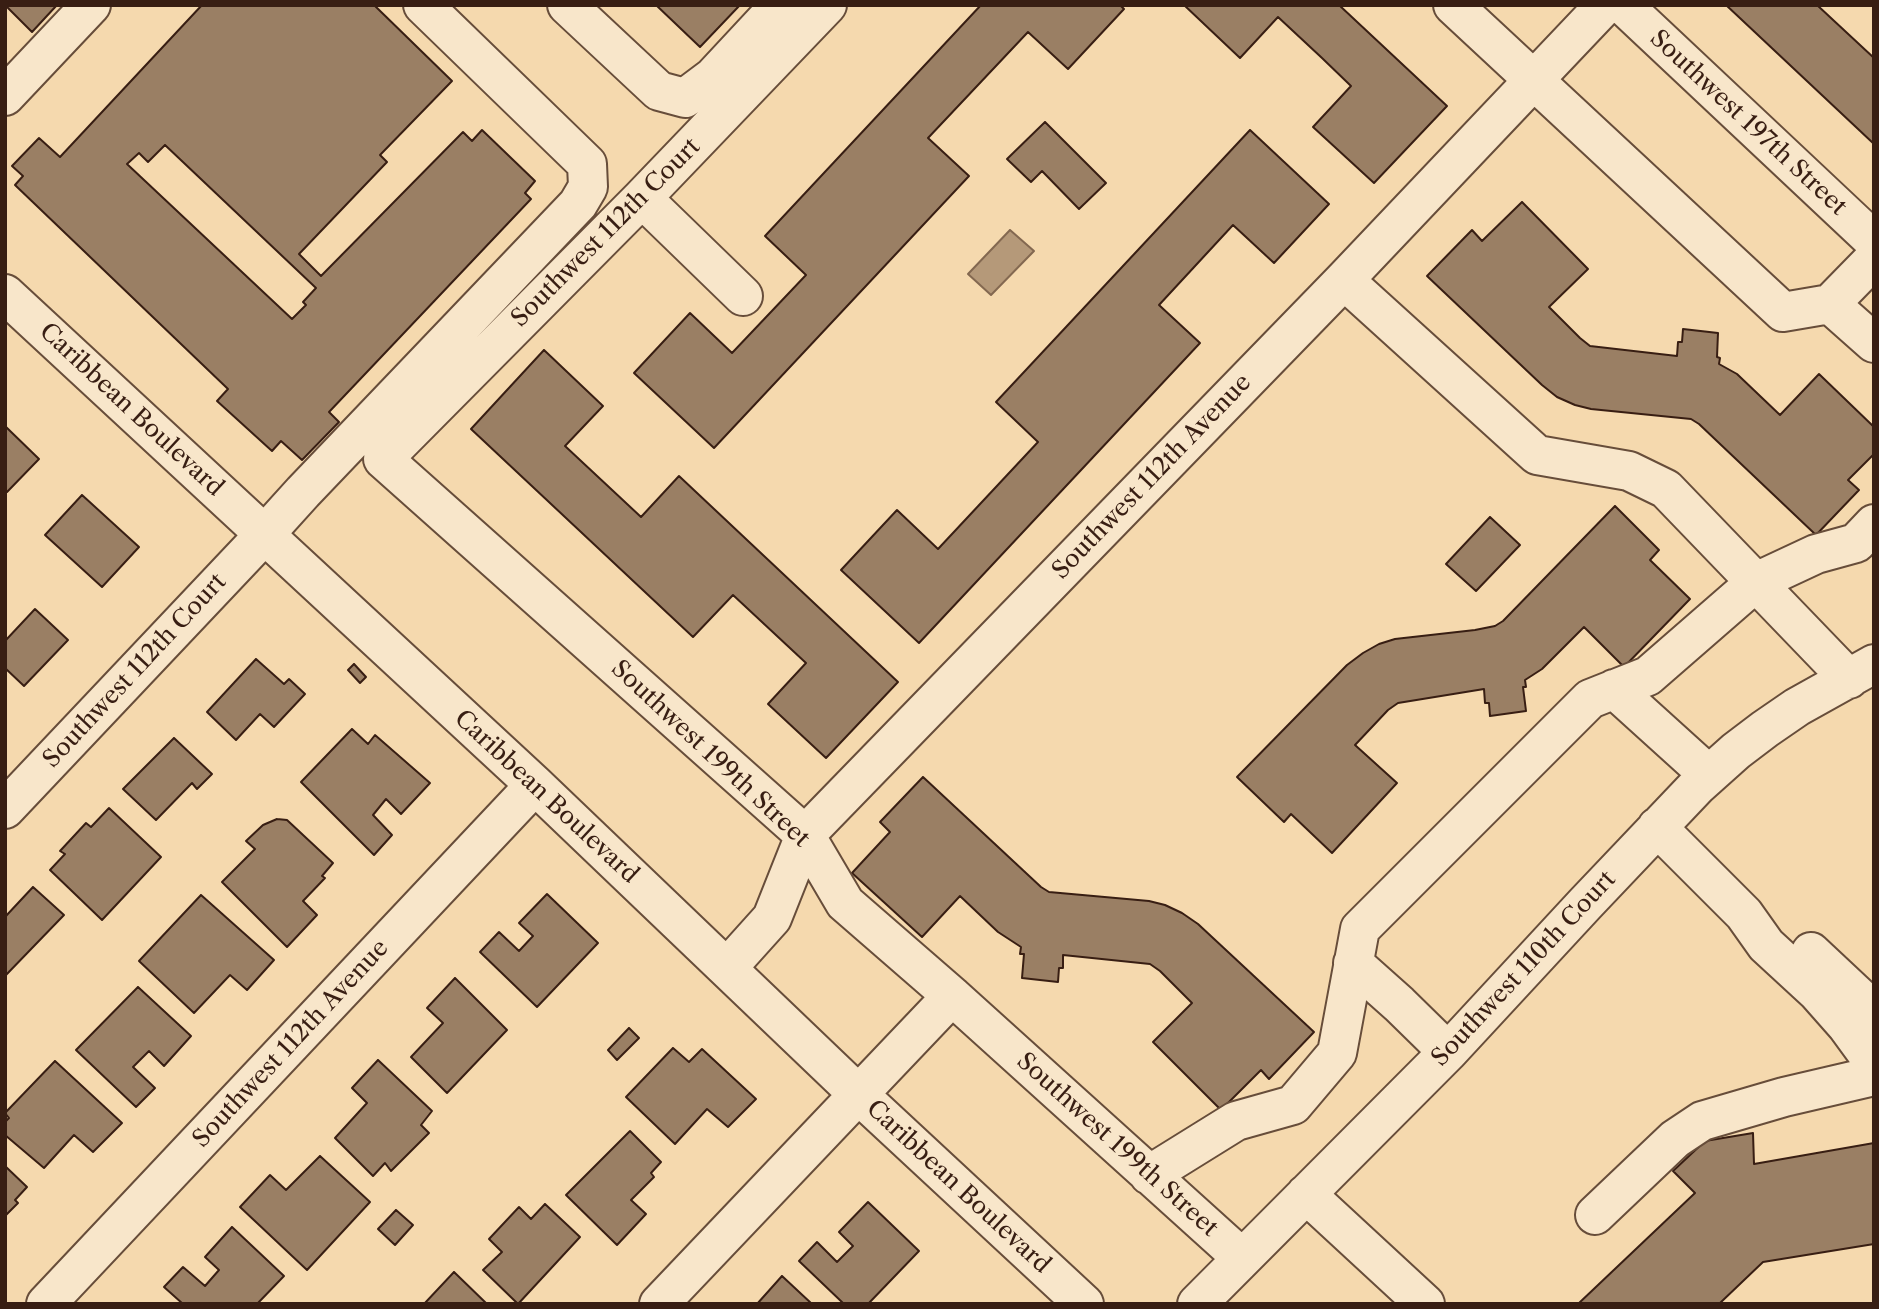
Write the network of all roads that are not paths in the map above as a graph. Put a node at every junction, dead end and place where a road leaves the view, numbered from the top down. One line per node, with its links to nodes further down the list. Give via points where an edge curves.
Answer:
1 (91, 5): 10 (street)
2 (424, 5): 21 (street, Southwest 112th Court, via 587,164 588,187 578,204)
3 (567, 5): 4 (street, via 659,91 685,98 713,77)
4 (780, 5)
5 (827, 5): 11 (street, Southwest 112th Court)
6 (1453, 5): 9 (street)
7 (1605, 5): 9 (street, Southwest 112th Avenue)
8 (1623, 5): 12 (street, Southwest 197th Street)
9 (1533, 80): 14 (street, Southwest 112th Avenue); 17 (street, via 1783,312)
10 (5, 95)
11 (642, 198): 16 (street); 19 (street, Southwest 112th Court)
12 (1874, 241)
13 (1874, 259): 17 (street)
14 (1344, 280): 22 (street, via 1537,455 1629,471 1666,489); 29 (street, Southwest 112th Avenue)
15 (5, 293): 21 (street, Caribbean Boulevard)
16 (743, 296)
17 (1830, 304): 18 (street)
18 (1874, 343)
19 (383, 459): 29 (street, Southwest 199th Street)
20 (1874, 524): 22 (street, via 1856,544 1816,554)
21 (265, 534): 26 (street, Caribbean Boulevard); 27 (street, Southwest 112th Court)
22 (1756, 582): 23 (street); 24 (street, via 1648,676)
23 (1861, 671): 25 (street, Southwest 110th Court, via 1786,714)
24 (1614, 690): 25 (street); 31 (street, via 1590,699 1360,929)
25 (1709, 775): 28 (street, Southwest 110th Court)
26 (535, 785): 32 (street, Caribbean Boulevard); 43 (street, Southwest 112th Avenue)
27 (5, 809)
28 (1657, 827): 30 (street); 35 (street, Southwest 110th Court)
29 (805, 835): 32 (street, Southwest 112th Avenue, via 772,918); 33 (street, Southwest 199th Street, via 845,903)
30 (1744, 914): 34 (street, via 1781,925); 36 (street, via 1766,945 1847,1026)
31 (1353, 963): 35 (street); 39 (street, via 1337,1054 1293,1105 1236,1121)
32 (727, 968): 38 (street, Caribbean Boulevard)
33 (952, 996): 38 (street); 39 (street, Southwest 199th Street)
34 (1874, 1011)
35 (1448, 1052): 40 (street, Southwest 110th Court)
36 (1874, 1063)
37 (1874, 1076): 41 (street, via 1702,1121 1675,1139)
38 (858, 1094): 44 (street); 45 (street, Caribbean Boulevard)
39 (1149, 1175): 42 (street, Southwest 199th Street)
40 (1306, 1194): 42 (street, Southwest 110th Court); 47 (street)
41 (1595, 1215)
42 (1242, 1258): 46 (street, Southwest 110th Court)
43 (46, 1304)
44 (659, 1304)
45 (1084, 1304)
46 (1197, 1304)
47 (1425, 1304)

